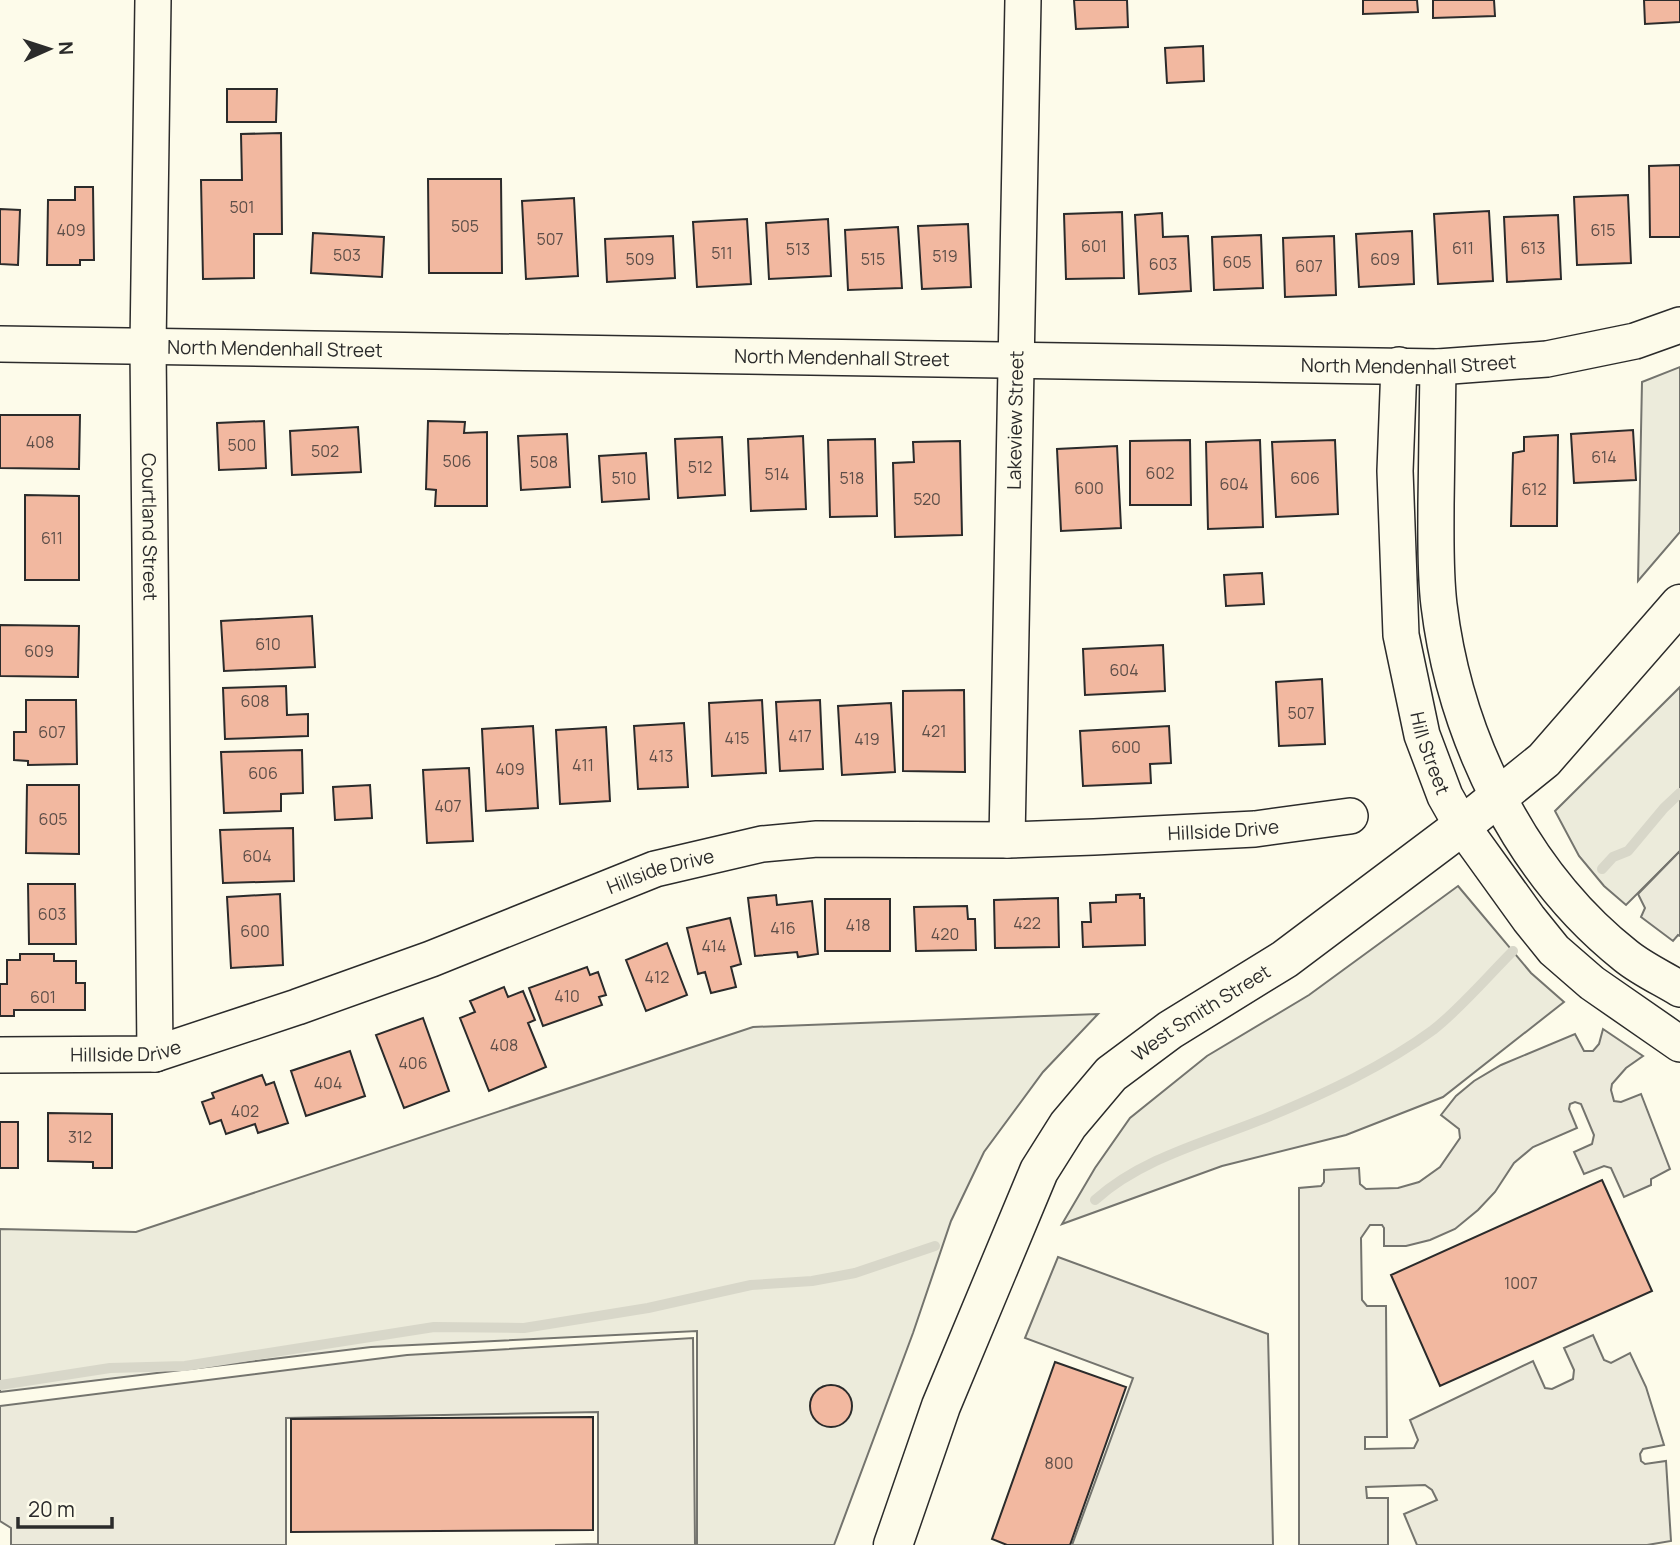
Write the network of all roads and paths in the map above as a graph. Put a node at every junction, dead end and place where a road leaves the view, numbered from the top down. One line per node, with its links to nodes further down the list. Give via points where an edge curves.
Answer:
1 (153, 0): 5 (street, Courtland Street)
2 (1023, 0): 6 (street, Lakeview Street)
3 (1680, 325): 8 (street, North Mendenhall Street, via 1635,341 1547,359)
4 (0, 344): 5 (street, North Mendenhall Street)
5 (148, 347): 6 (street, North Mendenhall Street); 16 (street, Courtland Street)
6 (1017, 361): 7 (street, North Mendenhall Street); 13 (street, Lakeview Street)
7 (1399, 365): 8 (street, North Mendenhall Street); 12 (street, Hill Street, via 1395,471 1401,635 1422,735)
8 (1438, 367): 10 (street, via 1439,604 1464,715)
9 (1680, 604): 10 (main road, West Smith Street, via 1544,760)
10 (1498, 796): 12 (main road, West Smith Street); 14 (street, via 1546,876 1585,921 1628,958)
11 (1350, 816): 13 (street, Hillside Drive, via 1255,829)
12 (1462, 826): 15 (street, Hill Street, via 1554,950 1592,983); 18 (main road, West Smith Street, via 1285,959 1170,1030 1111,1074 1068,1125 1039,1171 951,1381)
13 (1007, 840): 16 (street, Hillside Drive, via 762,844 655,869 431,959)
14 (1680, 989)
15 (1680, 1044)
16 (155, 1054): 17 (street, Hillside Drive)
17 (0, 1055)
18 (893, 1545)

